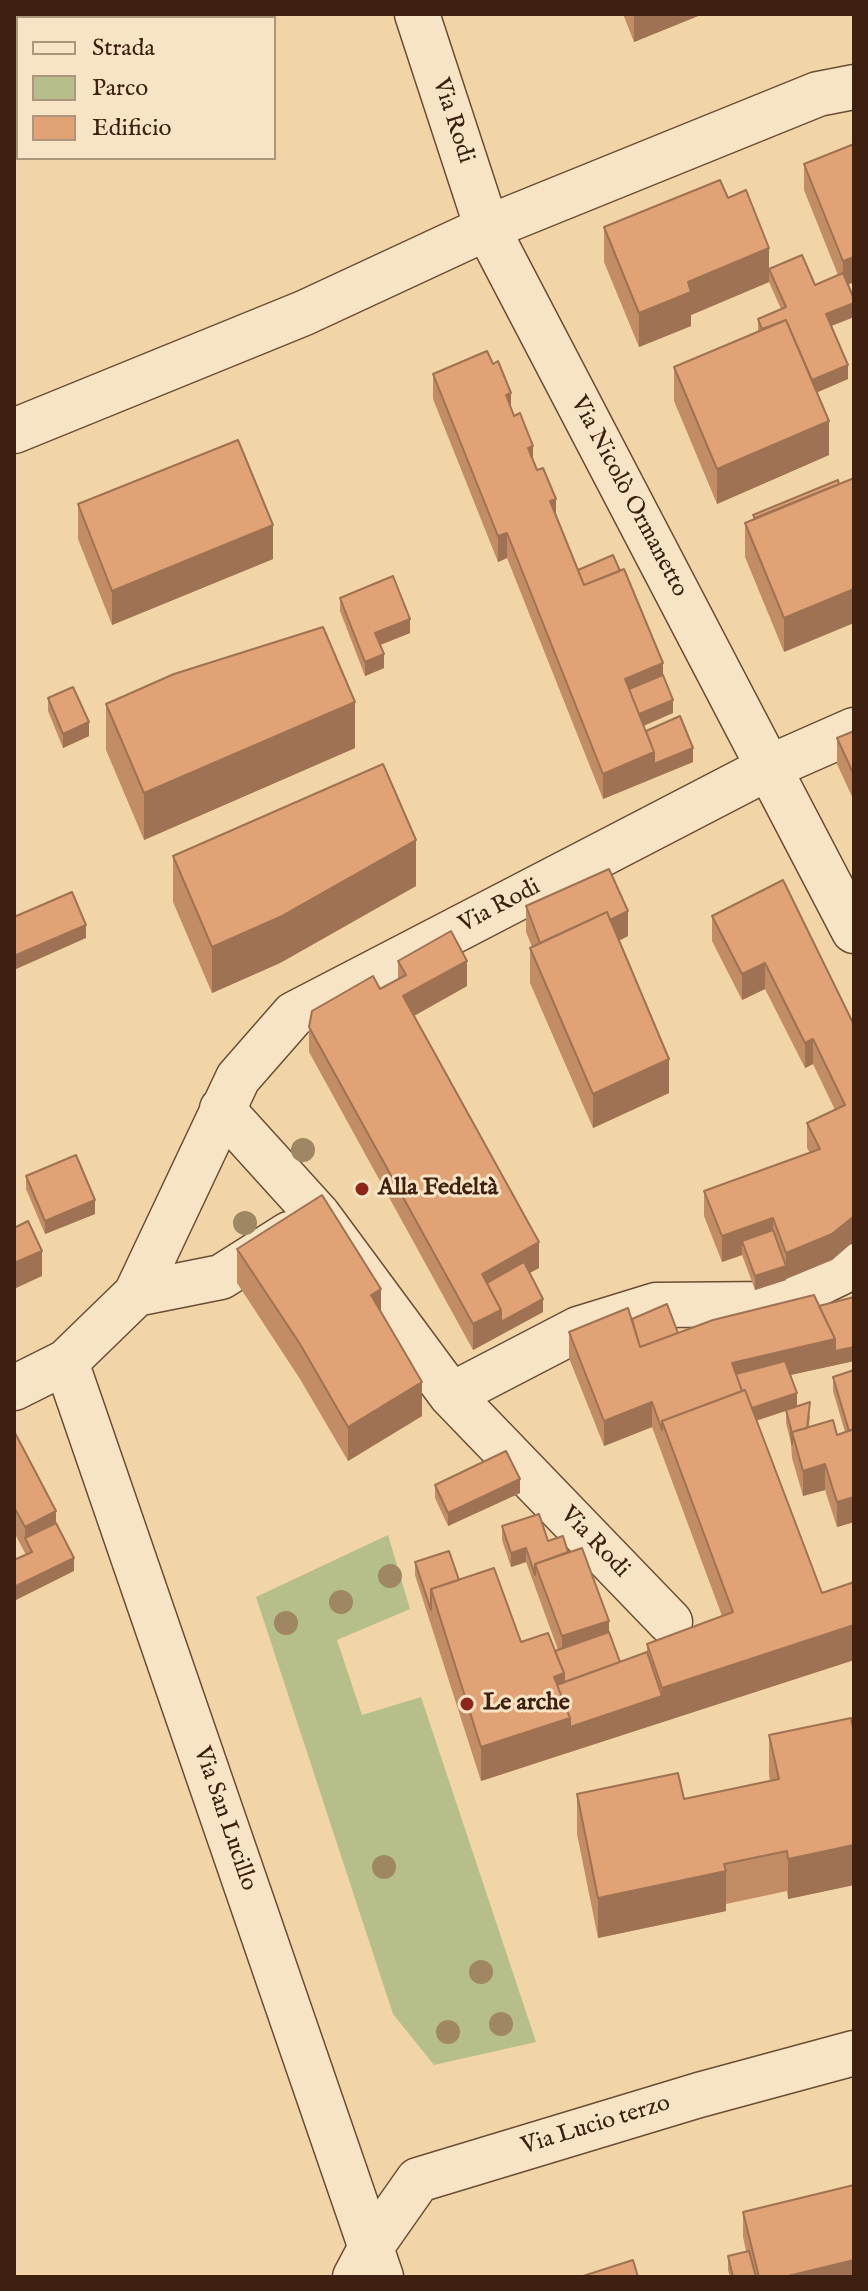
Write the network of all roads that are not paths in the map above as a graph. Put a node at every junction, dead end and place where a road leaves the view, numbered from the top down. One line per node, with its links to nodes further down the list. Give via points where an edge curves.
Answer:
1 (417, 14): 3 (street, Via Rodi)
2 (854, 87): 3 (street, via 818,94)
3 (487, 228): 4 (street, via 304,313); 6 (street, Via Nicolò Ormanetto)
4 (14, 431)
5 (854, 730): 6 (street, Via Rodi)
6 (770, 767): 7 (street, Via Nicolò Ormanetto); 8 (street, Via Rodi, via 294,1014 238,1078)
7 (854, 931)
8 (222, 1109): 9 (street, Via Rodi); 11 (street, Via Rodi)
9 (318, 1215): 11 (street, via 221,1277); 14 (street, Via Rodi)
10 (854, 1266): 14 (street, via 776,1304 656,1305 578,1329)
11 (136, 1294): 12 (street, Via Rodi)
12 (66, 1362): 13 (street, Via Rodi); 17 (street, Via San Lucillo)
13 (14, 1388)
14 (451, 1395): 15 (street, Via Rodi)
15 (670, 1622)
16 (854, 2053): 17 (street, Via Lucio terzo, via 418,2180)
17 (369, 2267)

